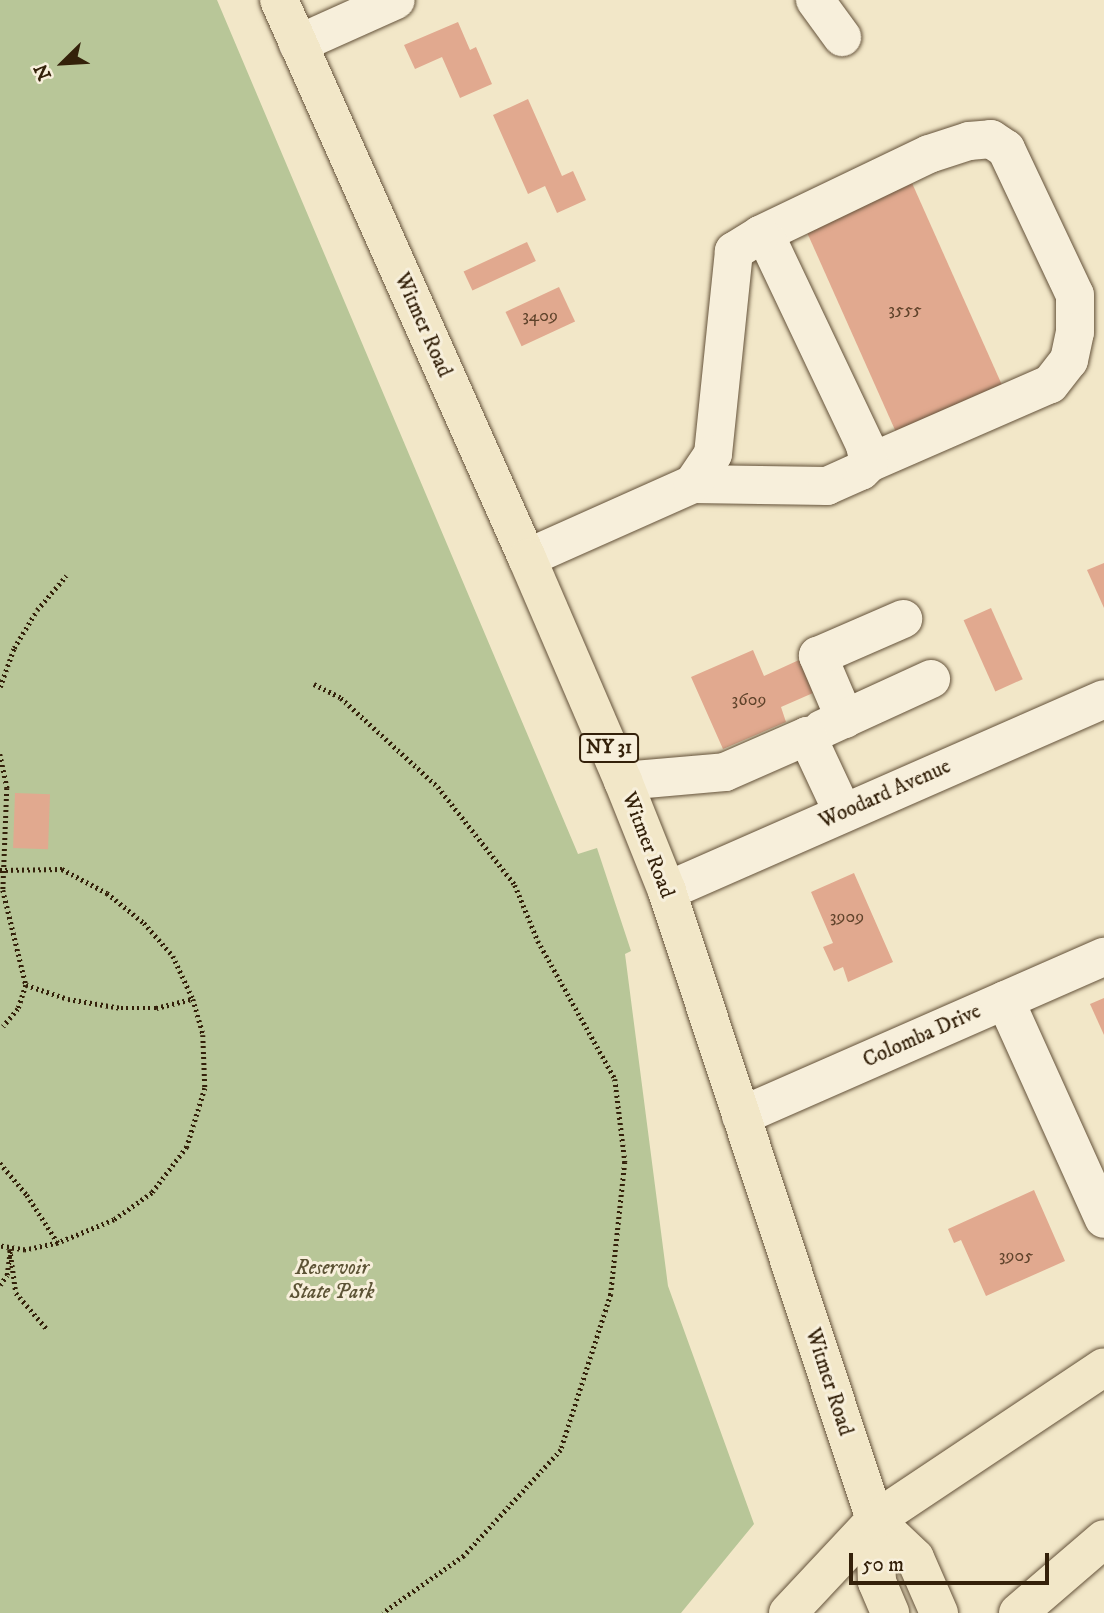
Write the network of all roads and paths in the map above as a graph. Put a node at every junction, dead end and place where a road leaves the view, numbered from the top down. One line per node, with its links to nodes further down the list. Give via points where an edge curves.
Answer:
1 (279, 0): 5 (highway, Witmer Road / NY 31)
2 (396, 0): 5 (street)
3 (815, 0): 4 (street)
4 (842, 37)
5 (298, 44): 9 (highway, Witmer Road / NY 31)
6 (760, 235): 7 (street, via 769,243 865,445); 7 (street, via 929,154 969,141 991,139 1006,149 1012,161 1075,295 1069,360 1050,384); 8 (street, via 734,251 713,454)
7 (869, 463): 8 (street, via 827,486)
8 (693, 484): 9 (street)
9 (527, 558): 19 (highway, Witmer Road / NY 31)
10 (66, 576): 14 (path, via 37,610 14,648)
11 (903, 619): 16 (street, via 818,656)
12 (931, 679): 16 (street)
13 (314, 684): 39 (path, via 341,698 438,787 515,885 538,941 615,1079 625,1162 611,1294 561,1450 464,1556)
14 (0, 687)
15 (1104, 699): 20 (street, Woodard Avenue)
16 (845, 719): 17 (street)
17 (807, 736): 19 (street, via 725,772); 20 (street)
18 (0, 754): 21 (path, via 7,788)
19 (623, 780): 22 (highway, Witmer Road / NY 31)
20 (843, 813): 22 (street, Woodard Avenue)
21 (1, 870): 24 (path); 25 (path, via 62,869 107,893 144,923 173,956)
22 (667, 891): 28 (highway, Witmer Road / NY 31)
23 (1104, 957): 26 (street, Colomba Drive)
24 (26, 985): 25 (path, via 68,999 121,1008 156,1008); 27 (path, via 18,1009)
25 (193, 999): 31 (path, via 203,1035 205,1088 187,1147 152,1193 114,1220)
26 (1005, 1000): 28 (street, Colomba Drive); 30 (street)
27 (3, 1027)
28 (741, 1116): 37 (highway, Witmer Road / NY 31)
29 (0, 1163): 31 (path)
30 (1104, 1219)
31 (58, 1242): 33 (path)
32 (0, 1246): 33 (path)
33 (10, 1249): 34 (path); 35 (path, via 16,1293)
34 (0, 1285)
35 (47, 1329)
36 (1104, 1367): 37 (highway)
37 (875, 1520): 40 (highway); 41 (highway, Witmer Road, via 877,1583); 42 (highway, Witmer Road / NY 31, via 915,1558)
38 (1104, 1539): 43 (highway)
39 (383, 1613)
40 (789, 1613)
41 (890, 1613)
42 (939, 1613)
43 (1018, 1613)

